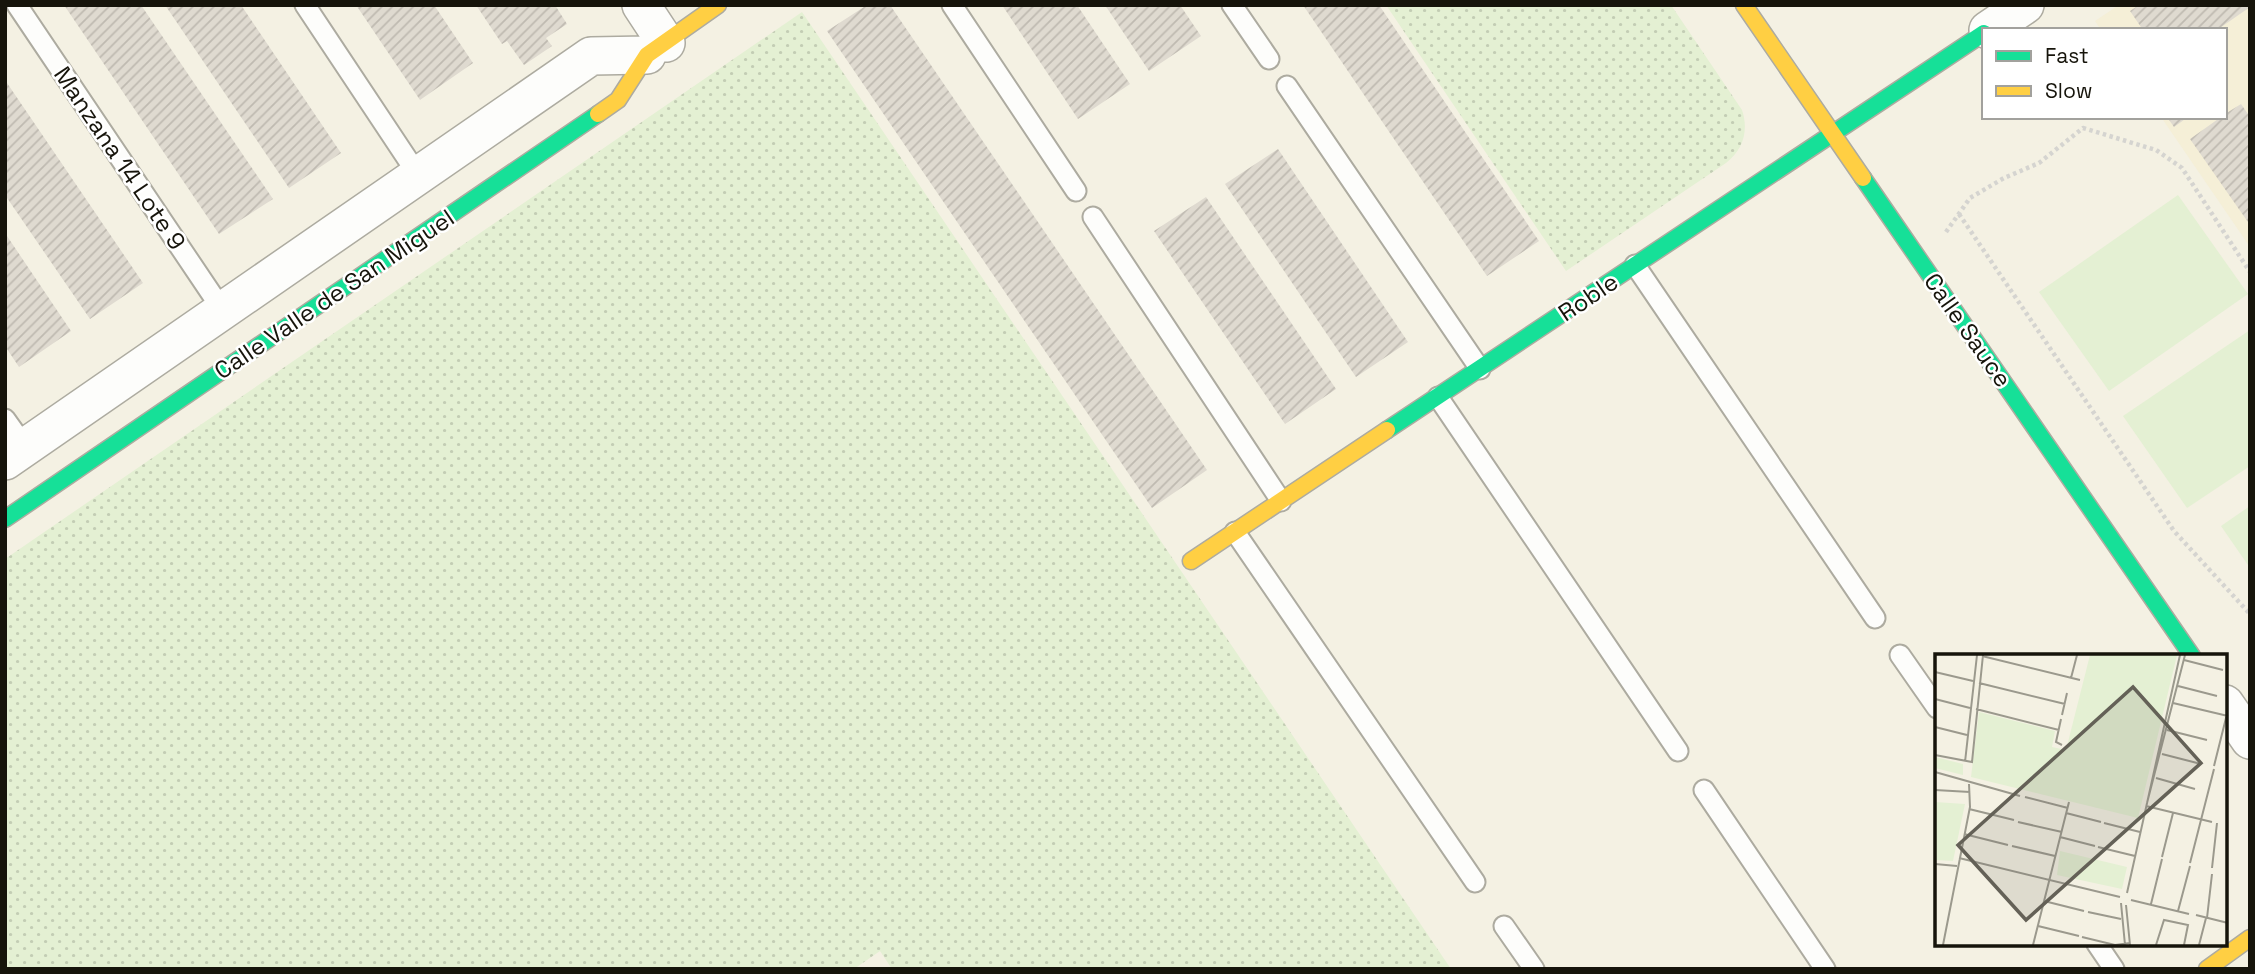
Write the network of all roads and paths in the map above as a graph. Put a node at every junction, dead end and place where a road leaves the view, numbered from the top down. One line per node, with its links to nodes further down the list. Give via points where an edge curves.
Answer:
1 (17, 5): 22 (lane, Manzana 14 Lote 9)
2 (305, 5): 15 (lane)
3 (641, 5): 11 (street)
4 (718, 5): 11 (street, Calle Valle de San Miguel)
5 (952, 5): 16 (lane)
6 (1232, 5): 12 (lane)
7 (1744, 5): 14 (street, Calle Sauce)
8 (2001, 18): 9 (street, Roble)
9 (1986, 28)
10 (1982, 31): 14 (street, Roble)
11 (657, 49): 15 (street, Calle Valle de San Miguel, via 591,56); 27 (street, Calle Valle de San Miguel, via 618,100)
12 (1269, 59)
13 (1287, 86): 23 (lane)
14 (1832, 134): 19 (street, Calle Sauce); 20 (street, Roble)
15 (418, 175): 22 (street, Calle Valle de San Miguel)
16 (1076, 191)
17 (1959, 214): 19 (path); 21 (path, via 1970,198 2039,163 2083,128 2155,150 2182,168); 30 (path, via 2174,531)
18 (1093, 217): 26 (lane)
19 (1922, 264): 32 (street, Calle Sauce)
20 (1635, 265): 23 (street, Roble); 31 (lane)
21 (2250, 272)
22 (223, 311): 25 (street, Calle Valle de San Miguel)
23 (1480, 369): 24 (street, Roble)
24 (1437, 397): 26 (street, Roble); 37 (lane)
25 (12, 442)
26 (1281, 501): 28 (street, Roble)
27 (5, 519)
28 (1235, 532): 29 (street, Roble); 39 (lane)
29 (1191, 561)
30 (2250, 614)
31 (1875, 618)
32 (2191, 654)
33 (1900, 655): 34 (lane)
34 (1935, 705)
35 (2227, 707): 36 (street)
36 (2250, 740)
37 (1678, 751)
38 (1704, 790): 44 (lane)
39 (1475, 882)
40 (1504, 926): 43 (lane)
41 (2250, 938): 46 (street)
42 (2098, 946): 45 (lane)
43 (1534, 969)
44 (1825, 969)
45 (2114, 969)
46 (2207, 969)

